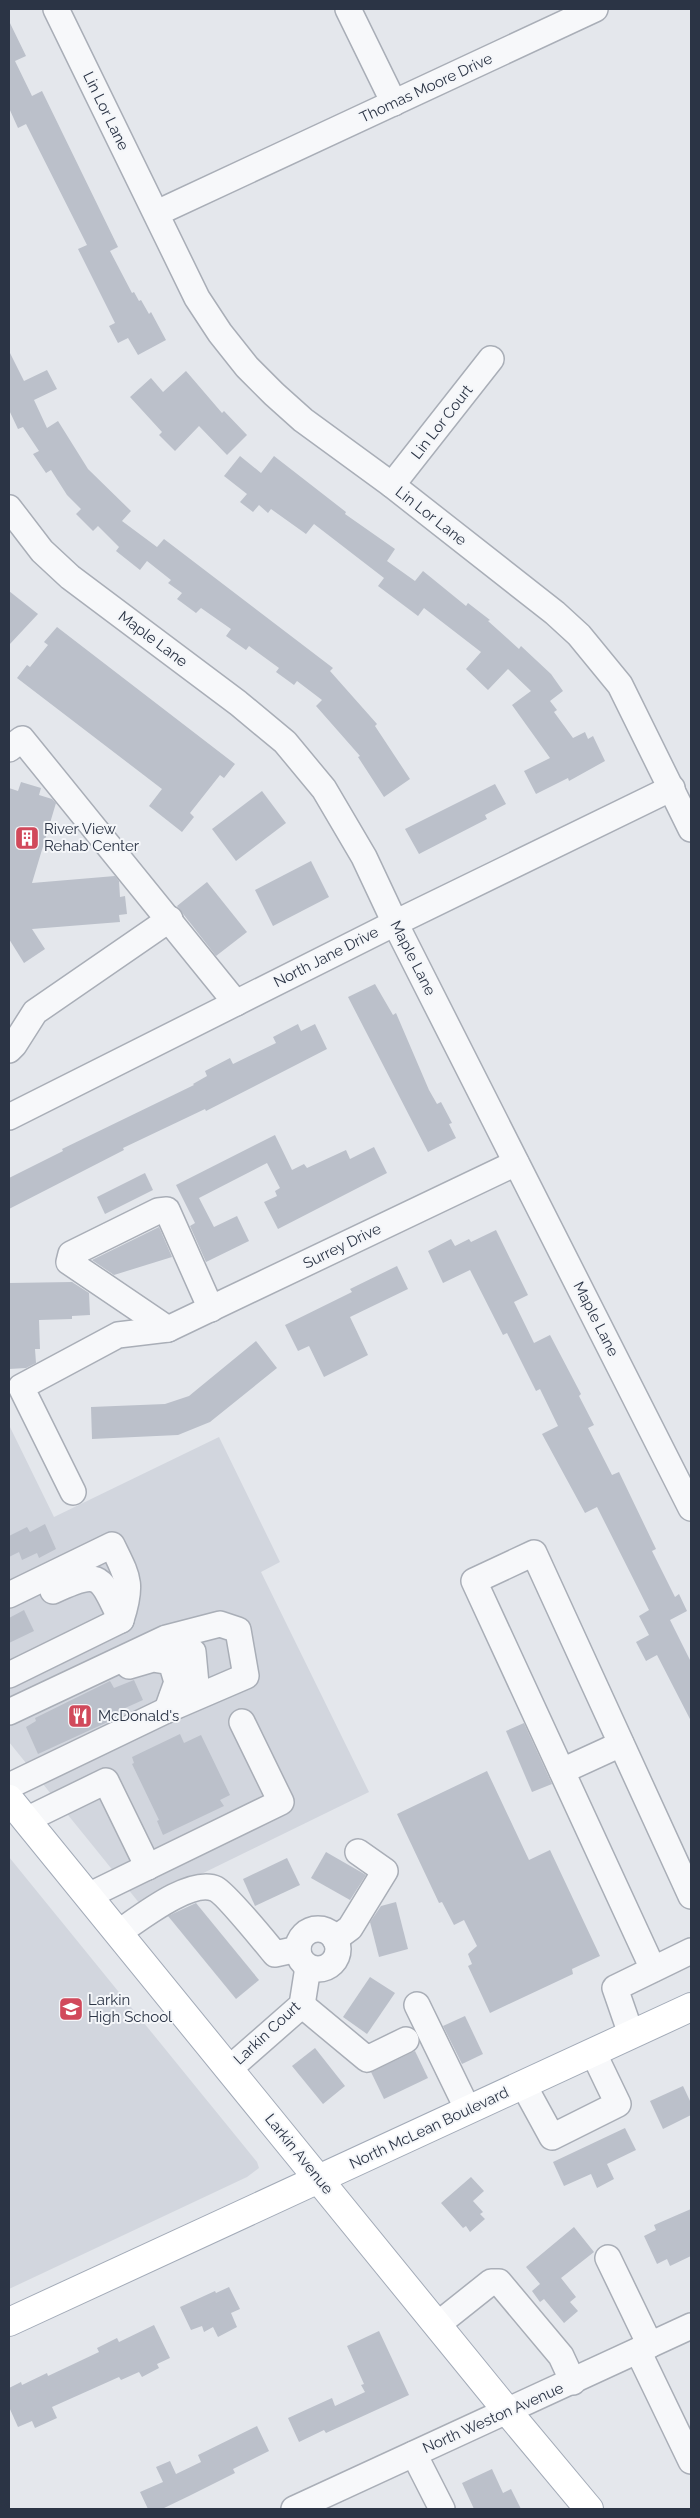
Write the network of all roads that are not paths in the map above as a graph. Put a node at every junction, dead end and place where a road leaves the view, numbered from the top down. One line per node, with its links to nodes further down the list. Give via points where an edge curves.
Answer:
1 (56, 9): 5 (street, Lin Lor Lane)
2 (348, 9): 4 (street)
3 (595, 9): 4 (street, Thomas Moore Drive)
4 (394, 103): 5 (street, Thomas Moore Drive)
5 (157, 213): 7 (street, Lin Lor Lane, via 197,298 247,367 303,420)
6 (491, 360): 7 (street, Lin Lor Court)
7 (392, 485): 10 (street, Lin Lor Lane, via 579,635 620,685)
8 (9, 508): 13 (street, Maple Lane, via 42,551 70,577 285,742 324,789 364,857)
9 (9, 749): 12 (street, via 22,739)
10 (672, 788): 11 (street, Lin Lor Lane); 13 (street, North Jane Drive)
11 (691, 829)
12 (170, 918): 14 (street); 15 (street, via 35,1012)
13 (394, 923): 14 (street, North Jane Drive); 17 (street, Maple Lane)
14 (236, 1003): 16 (street, North Jane Drive)
15 (9, 1050)
16 (10, 1114)
17 (516, 1163): 18 (street, Surrey Drive); 22 (street, Maple Lane)
18 (211, 1309): 19 (street, Surrey Drive); 19 (street, via 167,1210 158,1211 71,1254 69,1262)
19 (168, 1329): 20 (street, Surrey Drive, via 118,1335)
20 (15, 1383): 21 (street)
21 (73, 1492)
22 (691, 1508)
23 (9, 1595): 25 (street, via 112,1545 129,1580 128,1600)
24 (9, 1612): 25 (street, via 78,1579 92,1578 103,1584)
25 (121, 1620): 26 (street)
26 (9, 1675)
27 (170, 1704): 28 (street, via 196,1684 193,1652 176,1644 136,1664 104,1673 38,1707); 28 (street, via 246,1676 238,1630 220,1624 166,1638); 32 (street)
28 (14, 1709)
29 (242, 1722): 36 (street, via 281,1802)
30 (621, 1744): 31 (street); 31 (street, via 534,1553 474,1580); 38 (street)
31 (562, 1772): 42 (street)
32 (9, 1786)
33 (9, 1799): 34 (main road, Larkin Avenue)
34 (26, 1820): 36 (street, via 106,1781); 37 (main road, Larkin Avenue)
35 (358, 1852): 41 (street, via 385,1871 350,1928 335,1939 338,1949 333,1962 322,1969)
36 (148, 1867): 37 (street)
37 (88, 1896): 39 (main road, Larkin Avenue)
38 (691, 1896)
39 (118, 1932): 41 (street, via 187,1889 202,1886 218,1890 275,1954); 49 (main road, Larkin Avenue)
40 (691, 1951): 42 (street)
41 (303, 1958): 43 (street, Larkin Court)
42 (653, 1969): 46 (street, via 614,1988)
43 (302, 2005): 47 (street, via 367,2059); 49 (street, Larkin Court)
44 (417, 2005): 51 (street)
45 (691, 2007): 46 (main road, North McLean Boulevard)
46 (631, 2034): 48 (main road, North McLean Boulevard)
47 (406, 2040)
48 (594, 2052): 50 (main road, North McLean Boulevard); 50 (street, via 618,2104 552,2137)
49 (230, 2069): 52 (main road, Larkin Avenue)
50 (523, 2084): 51 (main road, North McLean Boulevard)
51 (468, 2110): 52 (main road, North McLean Boulevard)
52 (320, 2179): 54 (main road, North McLean Boulevard); 55 (main road, Larkin Avenue)
53 (608, 2258): 57 (street)
54 (9, 2322)
55 (437, 2325): 58 (street, via 491,2282 499,2282 561,2356); 59 (main road, Larkin Avenue)
56 (691, 2326): 57 (street, North Weston Avenue)
57 (644, 2348): 58 (street, North Weston Avenue); 61 (street)
58 (573, 2382): 59 (street, North Weston Avenue)
59 (508, 2412): 60 (street, North Weston Avenue); 64 (main road, Larkin Avenue)
60 (414, 2454): 62 (street, North Weston Avenue); 63 (street)
61 (691, 2461)
62 (294, 2509)
63 (442, 2509)
64 (590, 2509)

